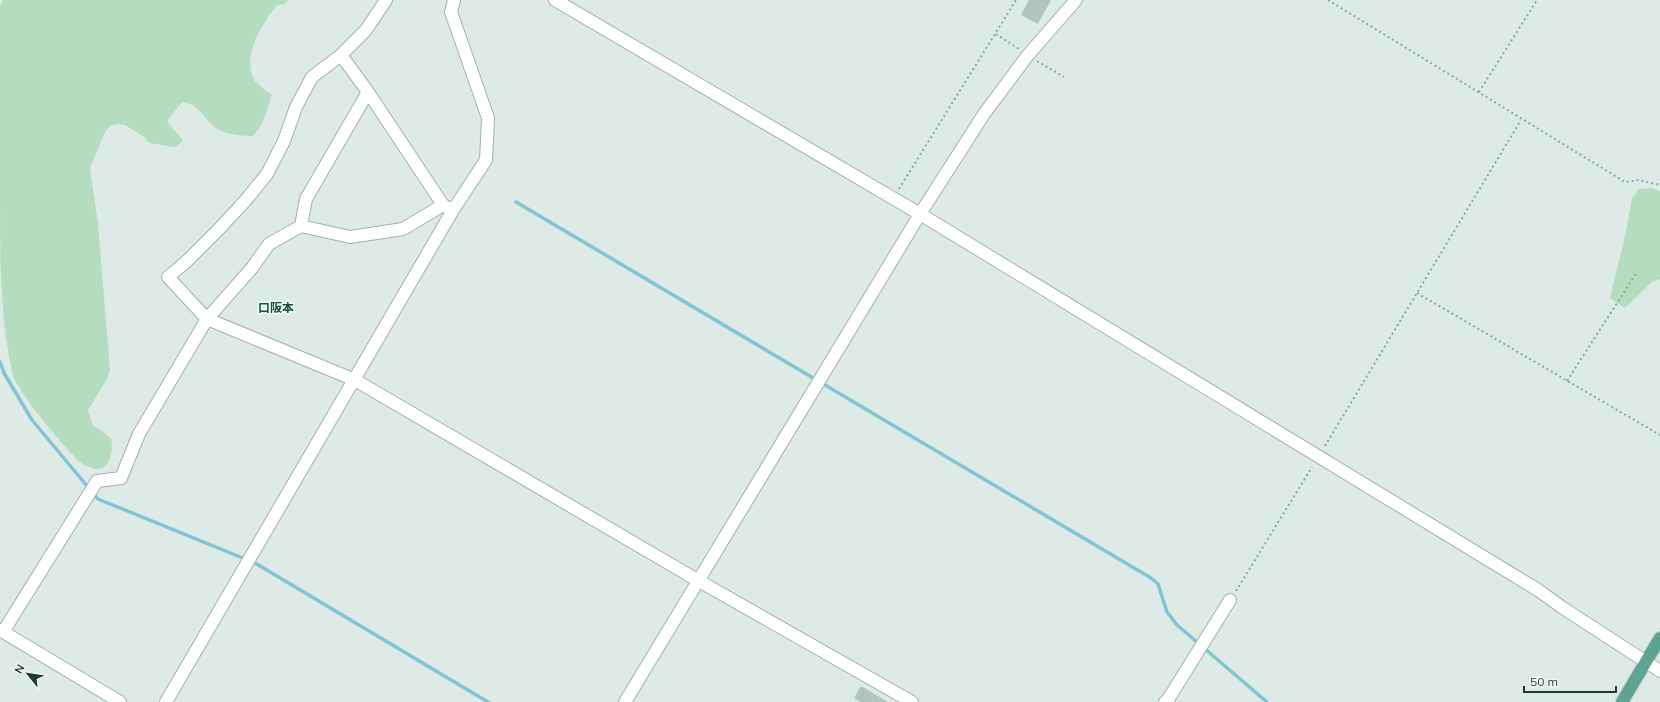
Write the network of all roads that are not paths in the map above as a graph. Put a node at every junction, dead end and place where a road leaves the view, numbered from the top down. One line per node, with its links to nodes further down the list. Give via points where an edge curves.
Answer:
1 (386, 0): 5 (street, via 366,30)
2 (454, 0): 7 (street, via 451,12 488,118 486,160)
3 (555, 0): 8 (street)
4 (1076, 0): 8 (street, via 1028,55 984,114)
5 (341, 55): 6 (street); 10 (street, via 312,77 267,174 203,245 168,277)
6 (368, 92): 7 (street); 9 (street, via 306,199)
7 (448, 208): 9 (street, via 403,229 350,237); 11 (street)
8 (920, 214): 12 (street); 16 (street, via 1538,590)
9 (301, 226): 10 (street, via 269,244 252,268)
10 (207, 319): 11 (street); 14 (street, via 139,434 121,478 97,481)
11 (355, 380): 12 (street); 19 (street)
12 (698, 581): 20 (street); 21 (street)
13 (1230, 600): 22 (street)
14 (2, 631): 18 (street)
15 (1660, 638): 16 (main road)
16 (1646, 662): 17 (street); 23 (main road)
17 (1660, 671)
18 (120, 702)
19 (166, 702)
20 (625, 702)
21 (912, 702)
22 (1165, 702)
23 (1622, 702)

